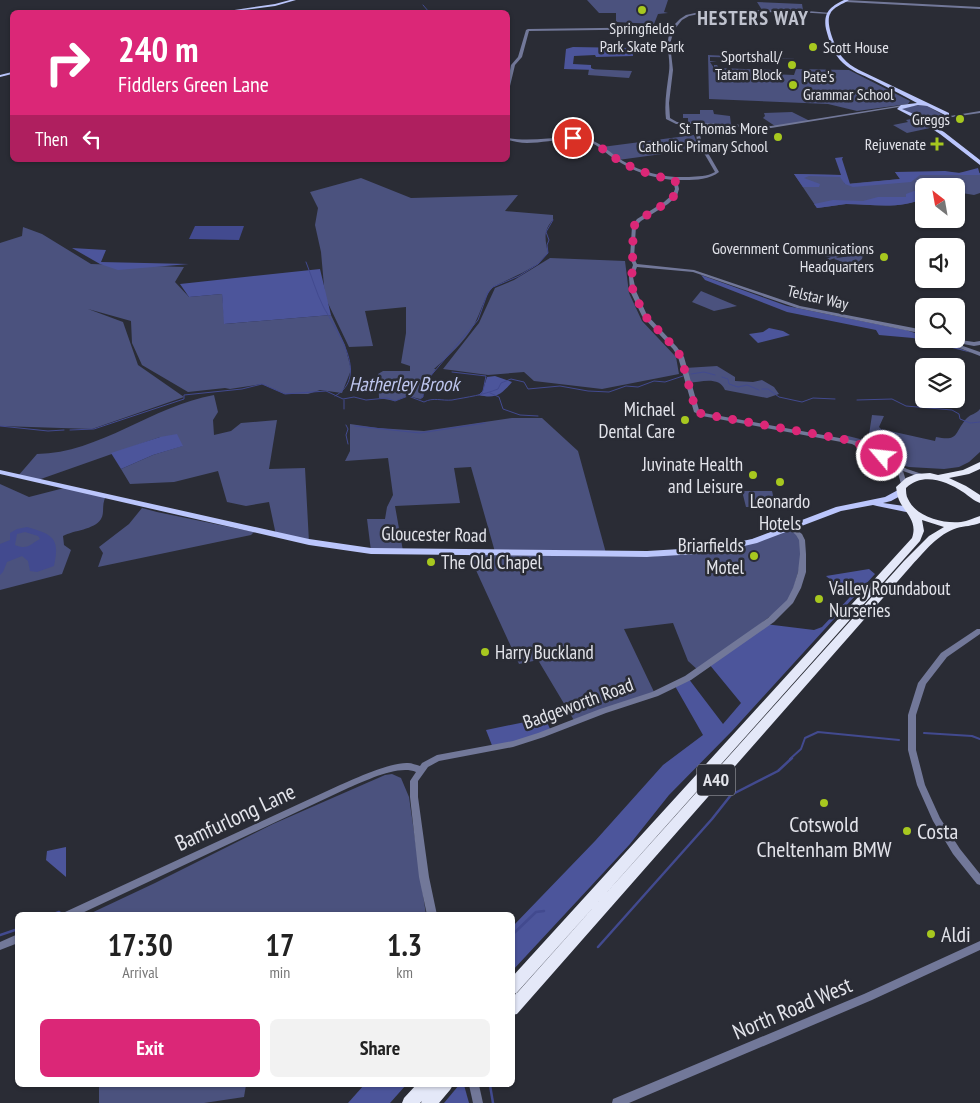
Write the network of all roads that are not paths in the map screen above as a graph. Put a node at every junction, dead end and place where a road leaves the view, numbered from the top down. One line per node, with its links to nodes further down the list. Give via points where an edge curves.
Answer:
1 (294, 0): 4 (main road)
2 (847, 0): 3 (street); 5 (main road)
3 (980, 8)
4 (239, 10)
5 (829, 13): 6 (street, via 701,12 677,21); 8 (main road, via 827,21 835,49 845,64)
6 (672, 28): 7 (street, via 530,30 526,32 520,57 513,65); 13 (street, via 669,44 671,76 666,102 668,118 676,123)
7 (510, 78)
8 (919, 103): 9 (main road); 11 (main road)
9 (901, 108): 12 (main road); 13 (street, via 775,126)
10 (980, 112): 11 (street)
11 (946, 116): 12 (main road)
12 (925, 121): 15 (main road)
13 (697, 124): 16 (street, via 699,141 717,172)
14 (510, 139): 16 (street, via 569,138 589,141 625,163)
15 (980, 164)
16 (675, 180): 17 (street, via 675,195 634,226)
17 (634, 265): 18 (street, Telstar Way, via 701,272 799,307); 21 (street, via 631,277 638,303 645,316 681,357 698,412 848,441 871,449)
18 (915, 330)
19 (975, 346): 20 (street)
20 (980, 354)
21 (892, 463): 24 (street, via 911,473); 25 (street, via 901,473)
22 (980, 465): 24 (highway, via 966,472)
23 (0, 472): 31 (main road, Gloucester Road, via 309,542 371,551 693,552 739,546)
24 (935, 477): 25 (highway, via 912,479); 26 (highway, via 965,488)
25 (902, 488): 27 (main road, Gloucester Road, via 888,499); 28 (highway)
26 (980, 500)
27 (869, 503): 28 (main road, Gloucester Road); 31 (main road, Gloucester Road, via 839,509)
28 (911, 510): 30 (highway, via 925,518); 42 (highway, A40, via 918,521 920,531 917,539)
29 (977, 522): 30 (highway)
30 (954, 526): 43 (highway, A40, via 932,538 908,563)
31 (791, 528): 35 (street, Badgeworth Road, via 802,540 803,554 802,572 790,601 775,617 688,678 655,694 541,735 513,744 437,758)
32 (980, 624): 34 (street)
33 (980, 631): 34 (street)
34 (966, 638): 36 (street, via 943,656 923,682 912,713 911,742 916,775 928,807 951,846)
35 (420, 770): 37 (street, Bamfurlong Lane, via 406,766 376,774); 38 (street, via 414,781 414,797)
36 (980, 882)
37 (75, 912)
38 (431, 912)
39 (15, 939): 40 (street)
40 (0, 946)
41 (980, 946): 50 (street, North Road West)
42 (515, 985)
43 (515, 1006)
44 (424, 1087): 47 (highway)
45 (443, 1087): 48 (highway)
46 (474, 1087): 49 (street)
47 (410, 1103)
48 (429, 1103)
49 (478, 1103)
50 (617, 1103)

